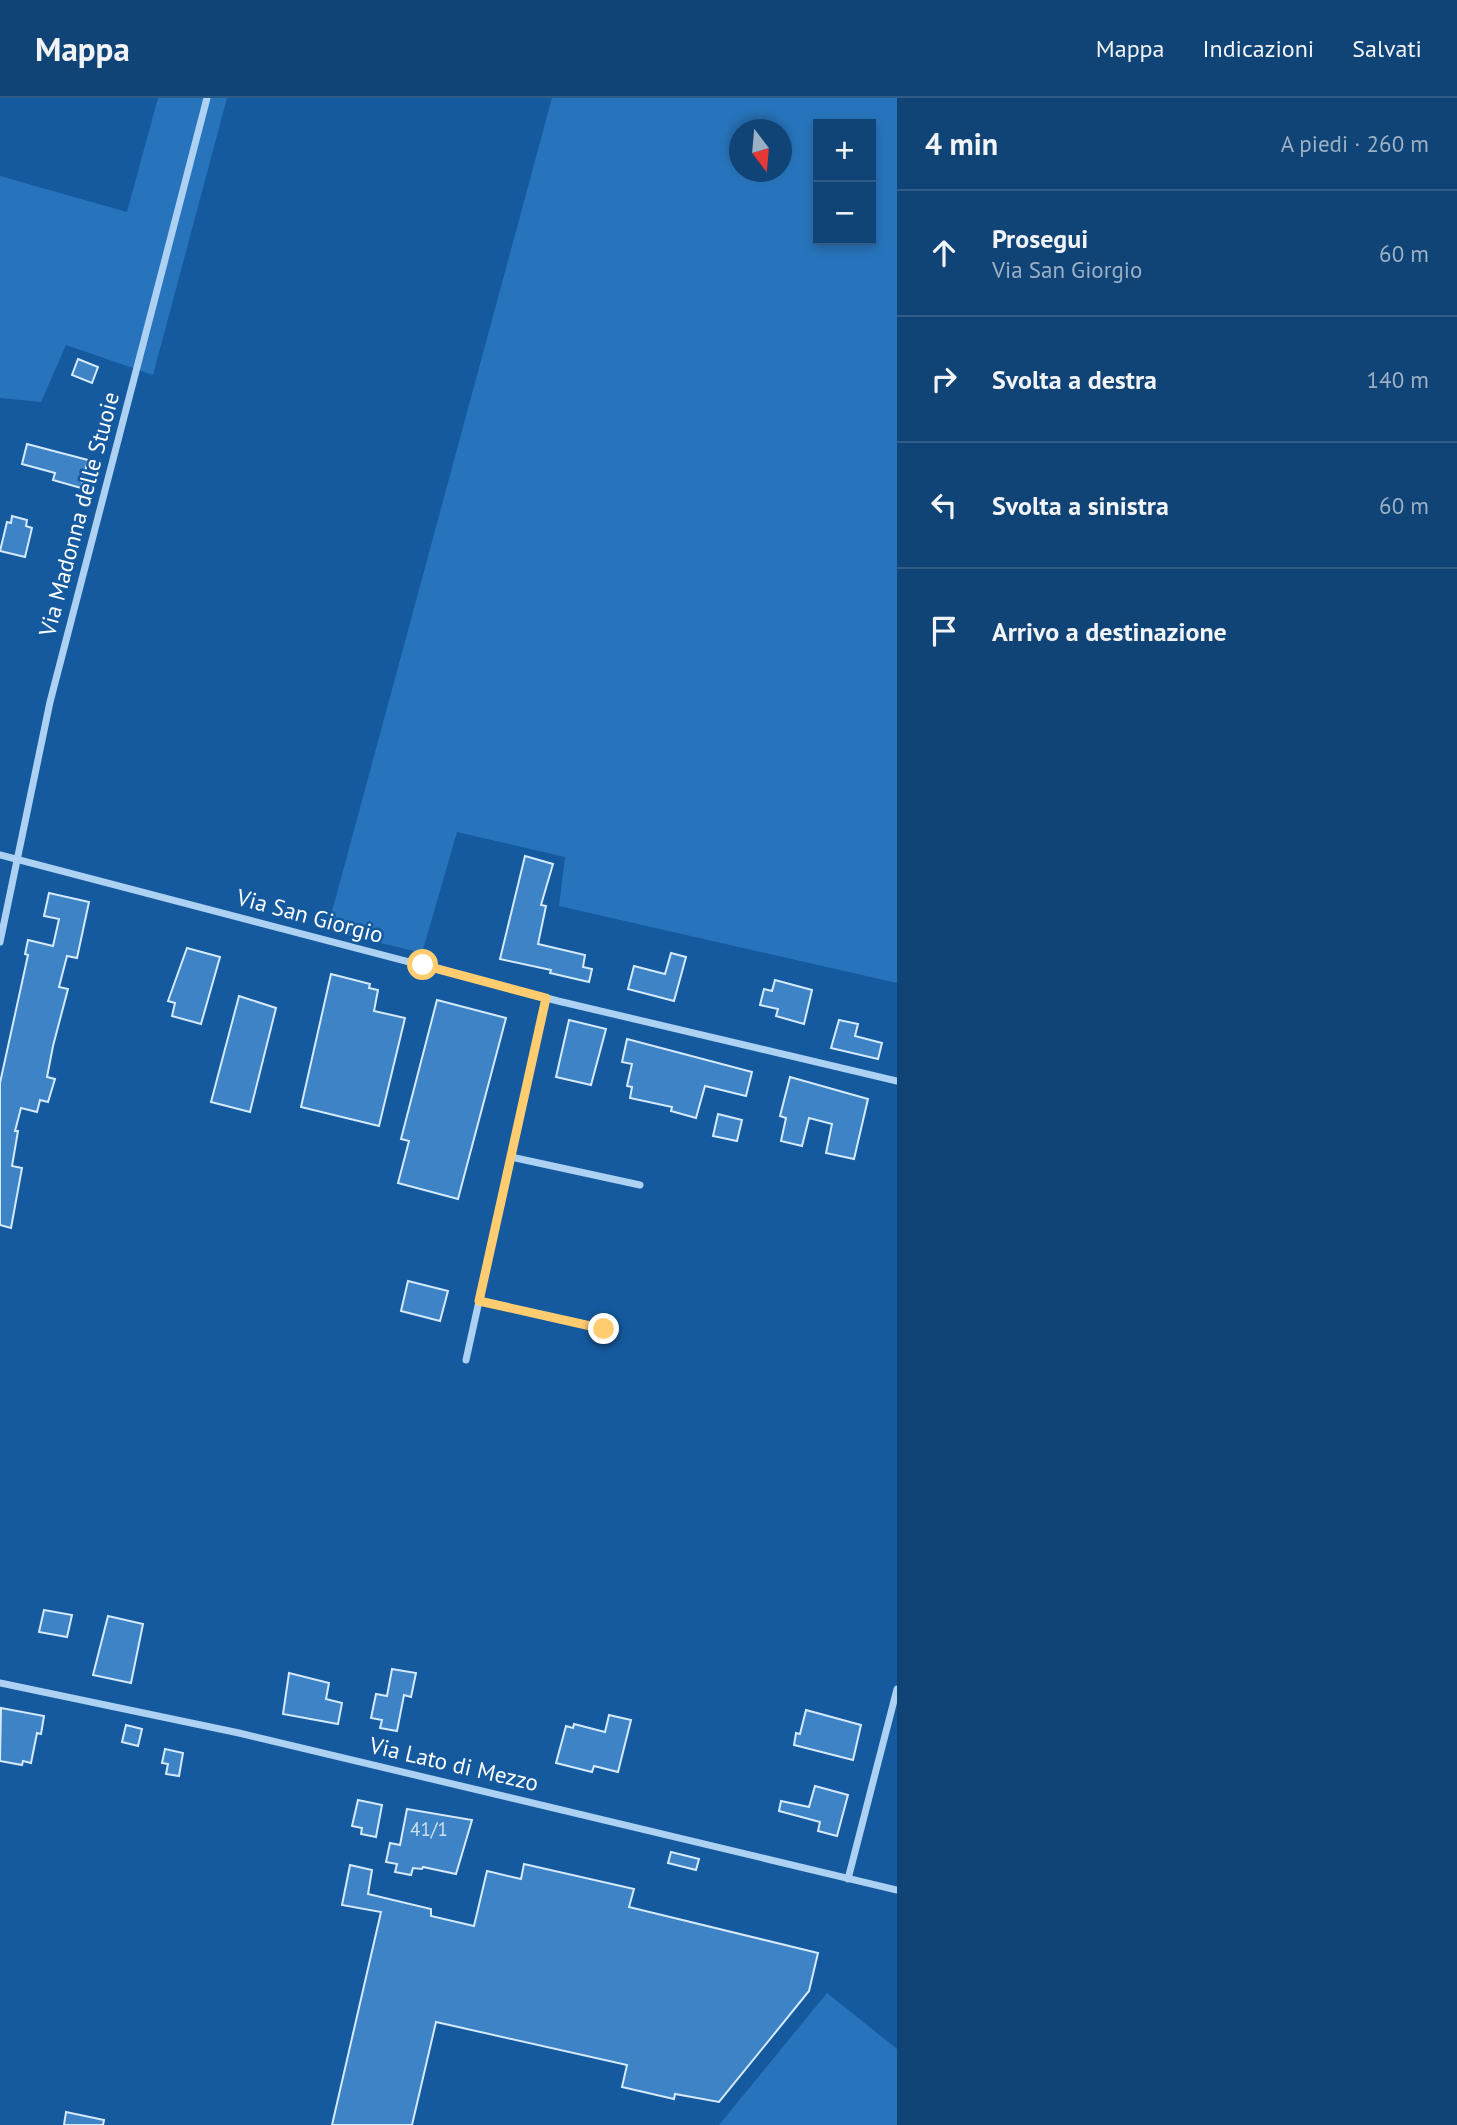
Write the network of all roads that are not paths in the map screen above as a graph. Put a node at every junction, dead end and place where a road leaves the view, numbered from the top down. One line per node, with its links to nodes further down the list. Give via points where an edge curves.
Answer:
1 (207, 98): 3 (street, Via Madonna delle Stuoie, via 50,702)
2 (0, 855): 3 (street, Via San Giorgio)
3 (17, 860): 4 (street, Via Madonna delle Stuoie); 5 (street, Via San Giorgio)
4 (0, 942)
5 (546, 998): 6 (street, Via San Giorgio); 7 (street)
6 (897, 1081)
7 (511, 1157): 8 (street); 9 (street)
8 (640, 1185)
9 (479, 1301): 10 (street); 11 (street)
10 (604, 1329)
11 (466, 1360)
12 (0, 1683): 14 (street, Via Lato di Mezzo, via 239,1733)
13 (897, 1689): 14 (street)
14 (848, 1879): 15 (street, Via Lato di Mezzo)
15 (897, 1890)

